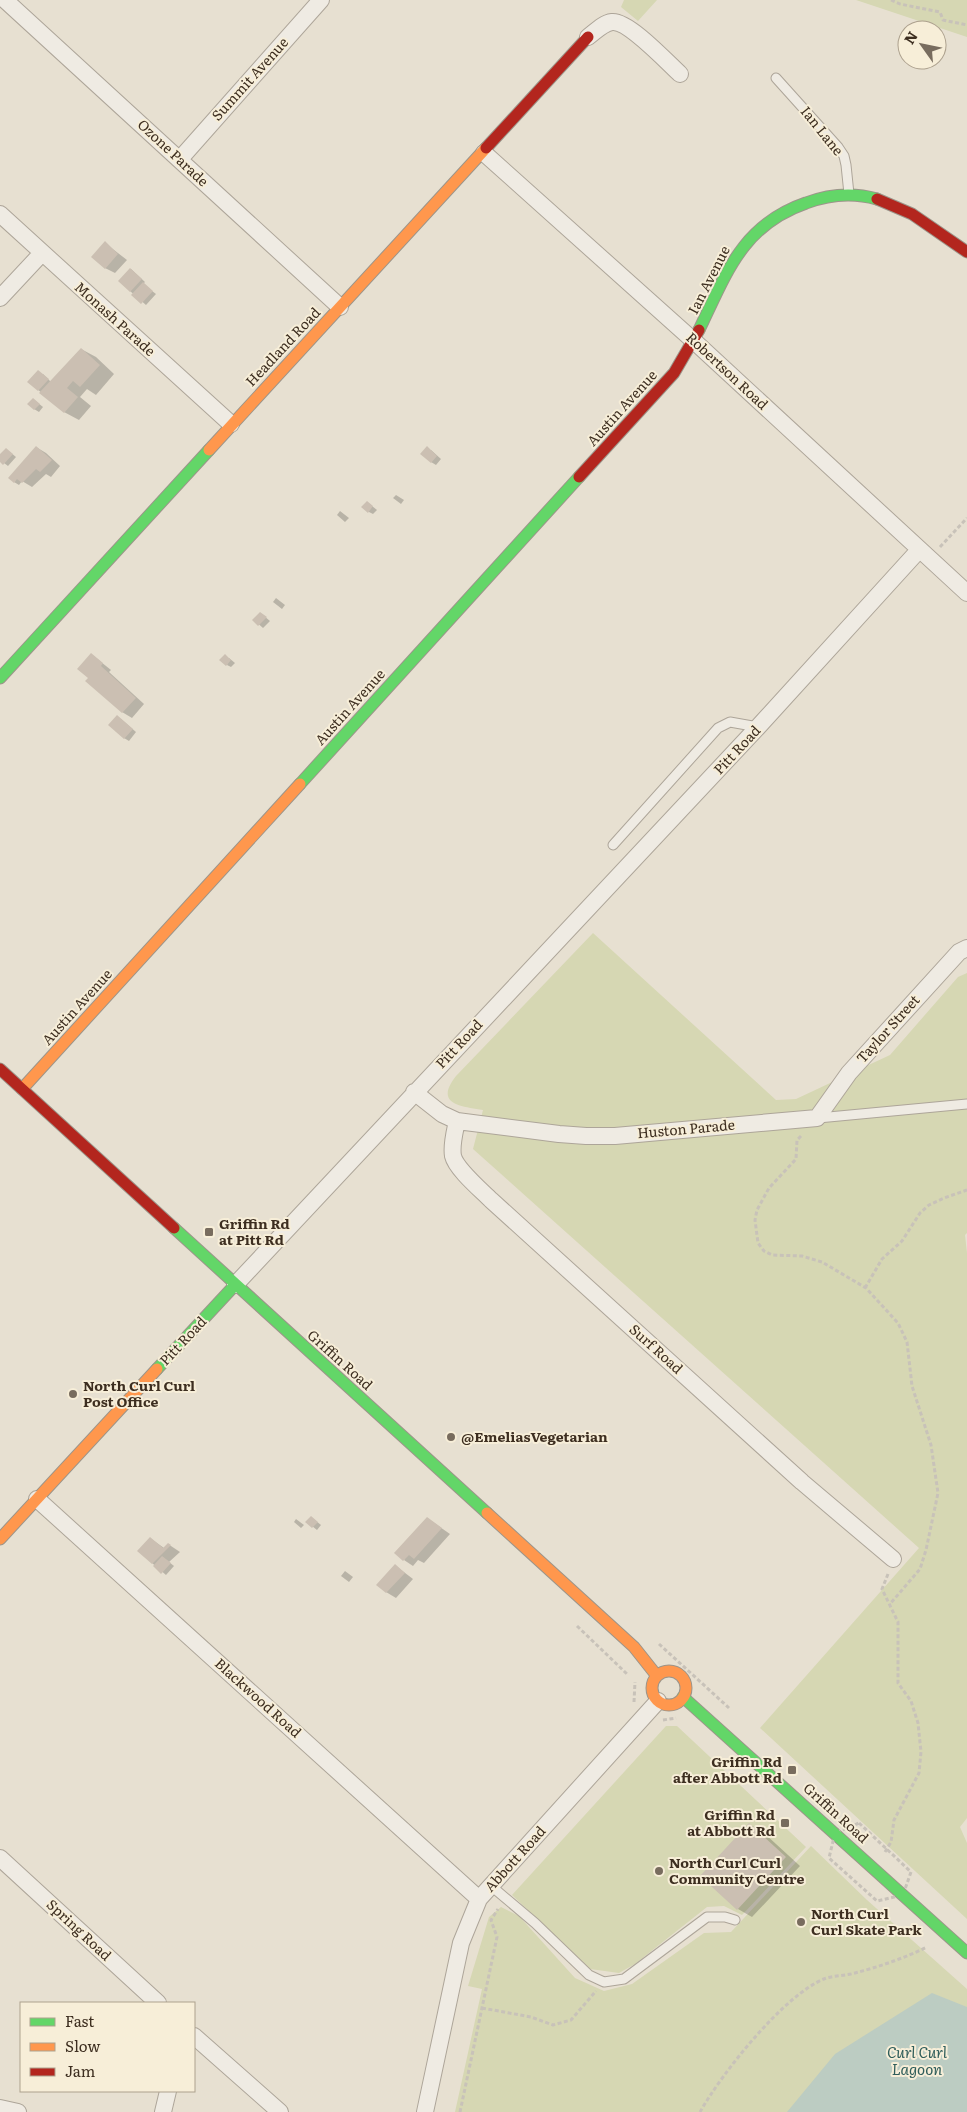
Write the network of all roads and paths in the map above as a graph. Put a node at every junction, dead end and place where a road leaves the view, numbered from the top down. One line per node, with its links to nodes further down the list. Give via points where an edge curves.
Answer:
1 (321, 0): 9 (street, Summit Avenue)
2 (891, 0): 4 (path, via 940,12 943,20)
3 (16, 3): 9 (street, Ozone Parade)
4 (967, 25)
5 (588, 37): 6 (street, via 608,22 620,23); 8 (street, Headland Road)
6 (680, 74)
7 (776, 78): 10 (lane, Ian Lane, via 844,156)
8 (484, 153): 15 (street, Headland Road); 16 (street, Robertson Road)
9 (180, 159): 15 (street, Ozone Parade)
10 (849, 194): 12 (street, Ian Avenue, via 891,204); 16 (street, Ian Avenue, via 787,209 766,222 735,258)
11 (0, 214): 13 (street, Monash Parade)
12 (967, 252)
13 (42, 253): 14 (street); 17 (street, Monash Parade)
14 (0, 298)
15 (340, 308): 17 (street, Headland Road)
16 (695, 342): 19 (street, Robertson Road); 26 (street, Austin Avenue, via 668,380)
17 (231, 424): 21 (street, Headland Road)
18 (967, 518): 19 (path)
19 (924, 555): 20 (street, Robertson Road); 22 (street, Pitt Road)
20 (967, 593)
21 (0, 678)
22 (758, 728): 23 (lane, via 730,722 718,728); 27 (street, Pitt Road)
23 (613, 845)
24 (967, 948): 29 (street, Taylor Street, via 959,952 848,1073)
25 (0, 1069): 26 (street, Griffin Road)
26 (22, 1089): 33 (street, Griffin Road)
27 (414, 1092): 30 (street, Huston Parade, via 442,1114); 33 (street, Pitt Road)
28 (967, 1104): 29 (lane, Huston Parade)
29 (817, 1118): 30 (street, Huston Parade, via 615,1136 551,1134)
30 (457, 1121): 37 (street, Surf Road, via 452,1148 455,1161 484,1193 802,1482)
31 (797, 1140): 34 (path, via 796,1159 769,1188 757,1210 758,1243 772,1255 802,1256 822,1262)
32 (967, 1190): 34 (path, via 944,1198 920,1213 902,1241 882,1259)
33 (235, 1285): 35 (street, Pitt Road); 40 (street, Griffin Road, via 634,1647)
34 (864, 1288): 38 (path, via 898,1323 907,1342 912,1386 931,1445 938,1493 920,1569)
35 (37, 1498): 36 (street, Pitt Road); 48 (street, Blackwood Road)
36 (0, 1539)
37 (893, 1559): 38 (path, via 882,1589)
38 (890, 1604): 44 (path, via 898,1622 898,1683 910,1701 918,1723 920,1752 919,1773 894,1820)
39 (577, 1626): 43 (path, via 636,1682 633,1700)
40 (658, 1676): 41 (street, via 672,1672 682,1677 686,1687); 42 (street, via 652,1686)
41 (683, 1697): 42 (street, via 669,1705); 51 (street, Griffin Road)
42 (658, 1701): 46 (street, Abbott Road)
43 (636, 1704)
44 (887, 1849)
45 (0, 1858): 53 (street, Spring Road)
46 (490, 1885): 47 (lane); 48 (street, Abbott Road)
47 (505, 1898): 52 (lane, via 589,1975); 54 (path, via 491,1920 497,1937)
48 (479, 1899): 61 (street, Abbott Road, via 461,1943)
49 (735, 1920): 52 (lane, via 707,1917 624,1979)
50 (927, 1947): 63 (path, via 854,1973 825,1978 795,1997 737,2058)
51 (967, 1953)
52 (604, 1982): 54 (path, via 571,2020 553,2025 531,2017)
53 (157, 2002)
54 (482, 2008): 62 (path)
55 (195, 2041): 60 (street)
56 (168, 2092): 59 (street)
57 (0, 2108): 58 (street)
58 (18, 2112)
59 (163, 2112)
60 (280, 2112)
61 (426, 2112)
62 (460, 2112)
63 (700, 2112)

